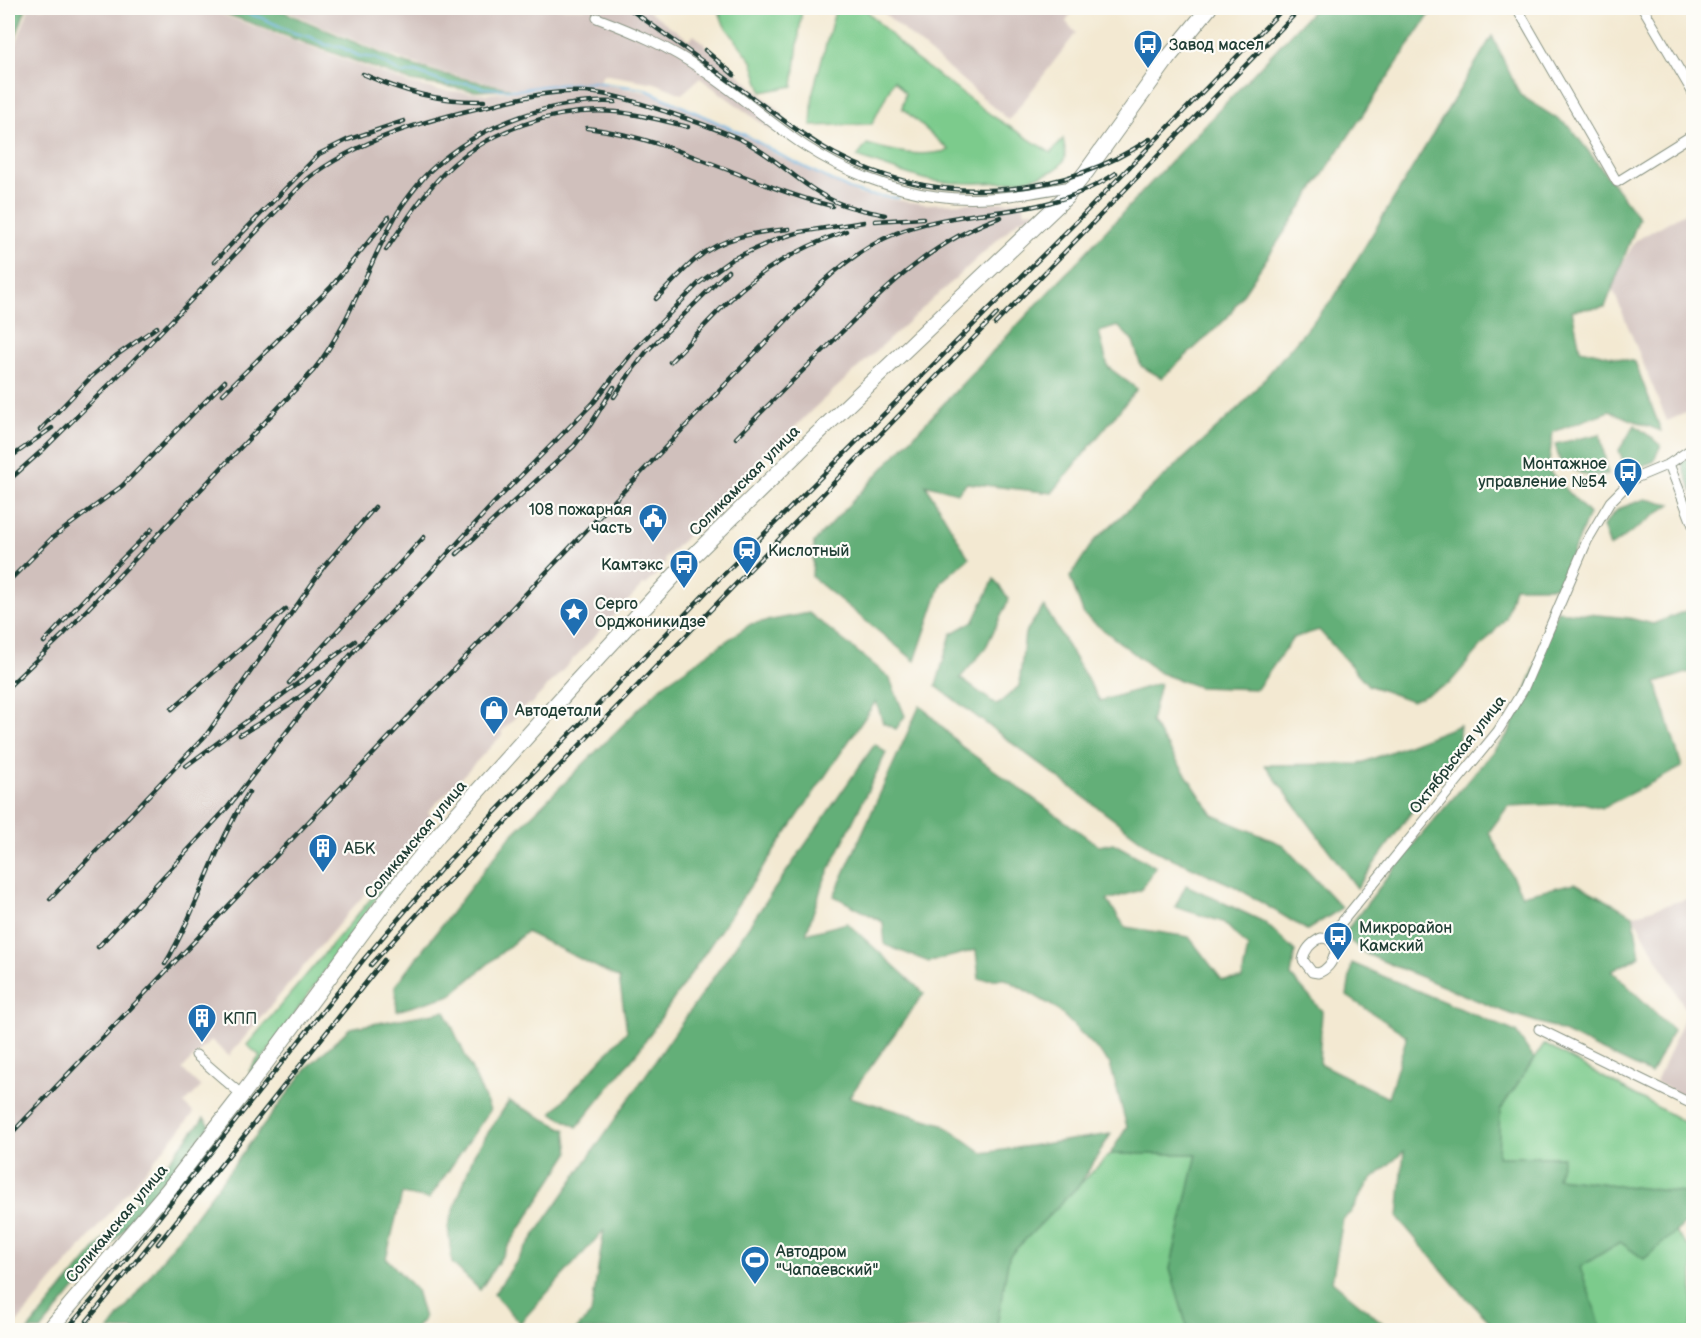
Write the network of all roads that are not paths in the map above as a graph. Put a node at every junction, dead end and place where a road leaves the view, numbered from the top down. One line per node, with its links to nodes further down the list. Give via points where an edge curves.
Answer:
1 (1209, 8): 7 (main road, Соликамская улица, via 1162,66)
2 (1517, 8): 6 (street, via 1617,182)
3 (1643, 8): 5 (street)
4 (597, 18): 7 (street, via 667,48 806,147 882,182 934,196 970,199 1026,195)
5 (1694, 95)
6 (1694, 134)
7 (1077, 185): 14 (main road, Соликамская улица, via 814,437 624,628 400,882)
8 (1694, 447): 9 (street, Октябрьская улица)
9 (1669, 464): 10 (street); 11 (street, Октябрьская улица, via 1633,479 1610,502 1587,540 1523,690 1503,723)
10 (1694, 528)
11 (1328, 939)
12 (1539, 1029): 15 (street)
13 (196, 1055): 14 (street)
14 (242, 1095): 16 (main road, Соликамская улица)
15 (1694, 1105)
16 (50, 1330)

